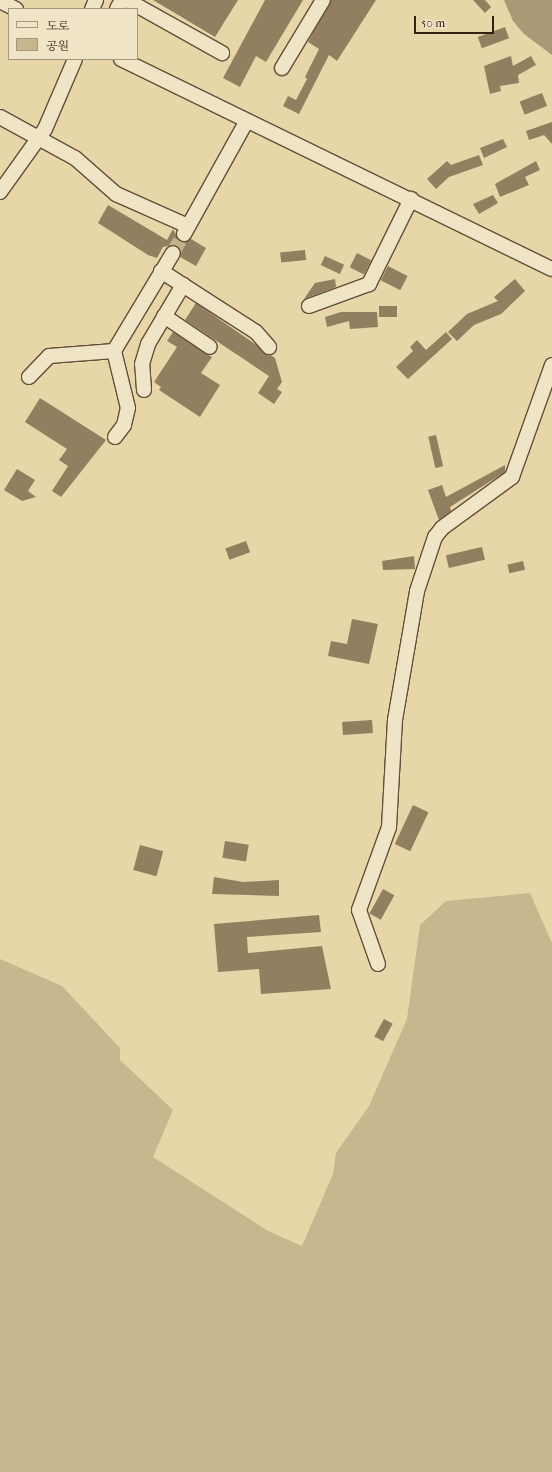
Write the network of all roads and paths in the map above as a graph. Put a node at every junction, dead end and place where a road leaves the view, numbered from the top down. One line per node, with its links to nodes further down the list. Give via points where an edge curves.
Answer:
1 (127, 0): 5 (street)
2 (323, 0): 8 (street)
3 (0, 2): 4 (street)
4 (14, 8)
5 (222, 52)
6 (75, 60): 11 (street)
7 (123, 60): 10 (street)
8 (282, 68)
9 (0, 117): 11 (street)
10 (246, 122): 11 (street, via 185,230 122,198 75,158); 13 (street)
11 (39, 139): 12 (street)
12 (0, 192)
13 (411, 199): 15 (street); 18 (street, via 369,284)
14 (173, 253): 16 (street)
15 (552, 268)
16 (161, 271): 17 (street); 22 (street)
17 (183, 285): 19 (street); 20 (street, via 256,332)
18 (309, 306)
19 (164, 316): 21 (street); 25 (street, via 148,344 142,364)
20 (269, 347)
21 (210, 348)
22 (114, 351): 24 (street, via 49,356); 26 (street, via 128,408 124,425)
23 (552, 365): 27 (street, via 512,477 442,528 435,537 417,591 395,720 389,827 359,910)
24 (29, 377)
25 (144, 390)
26 (116, 436)
27 (378, 964)

